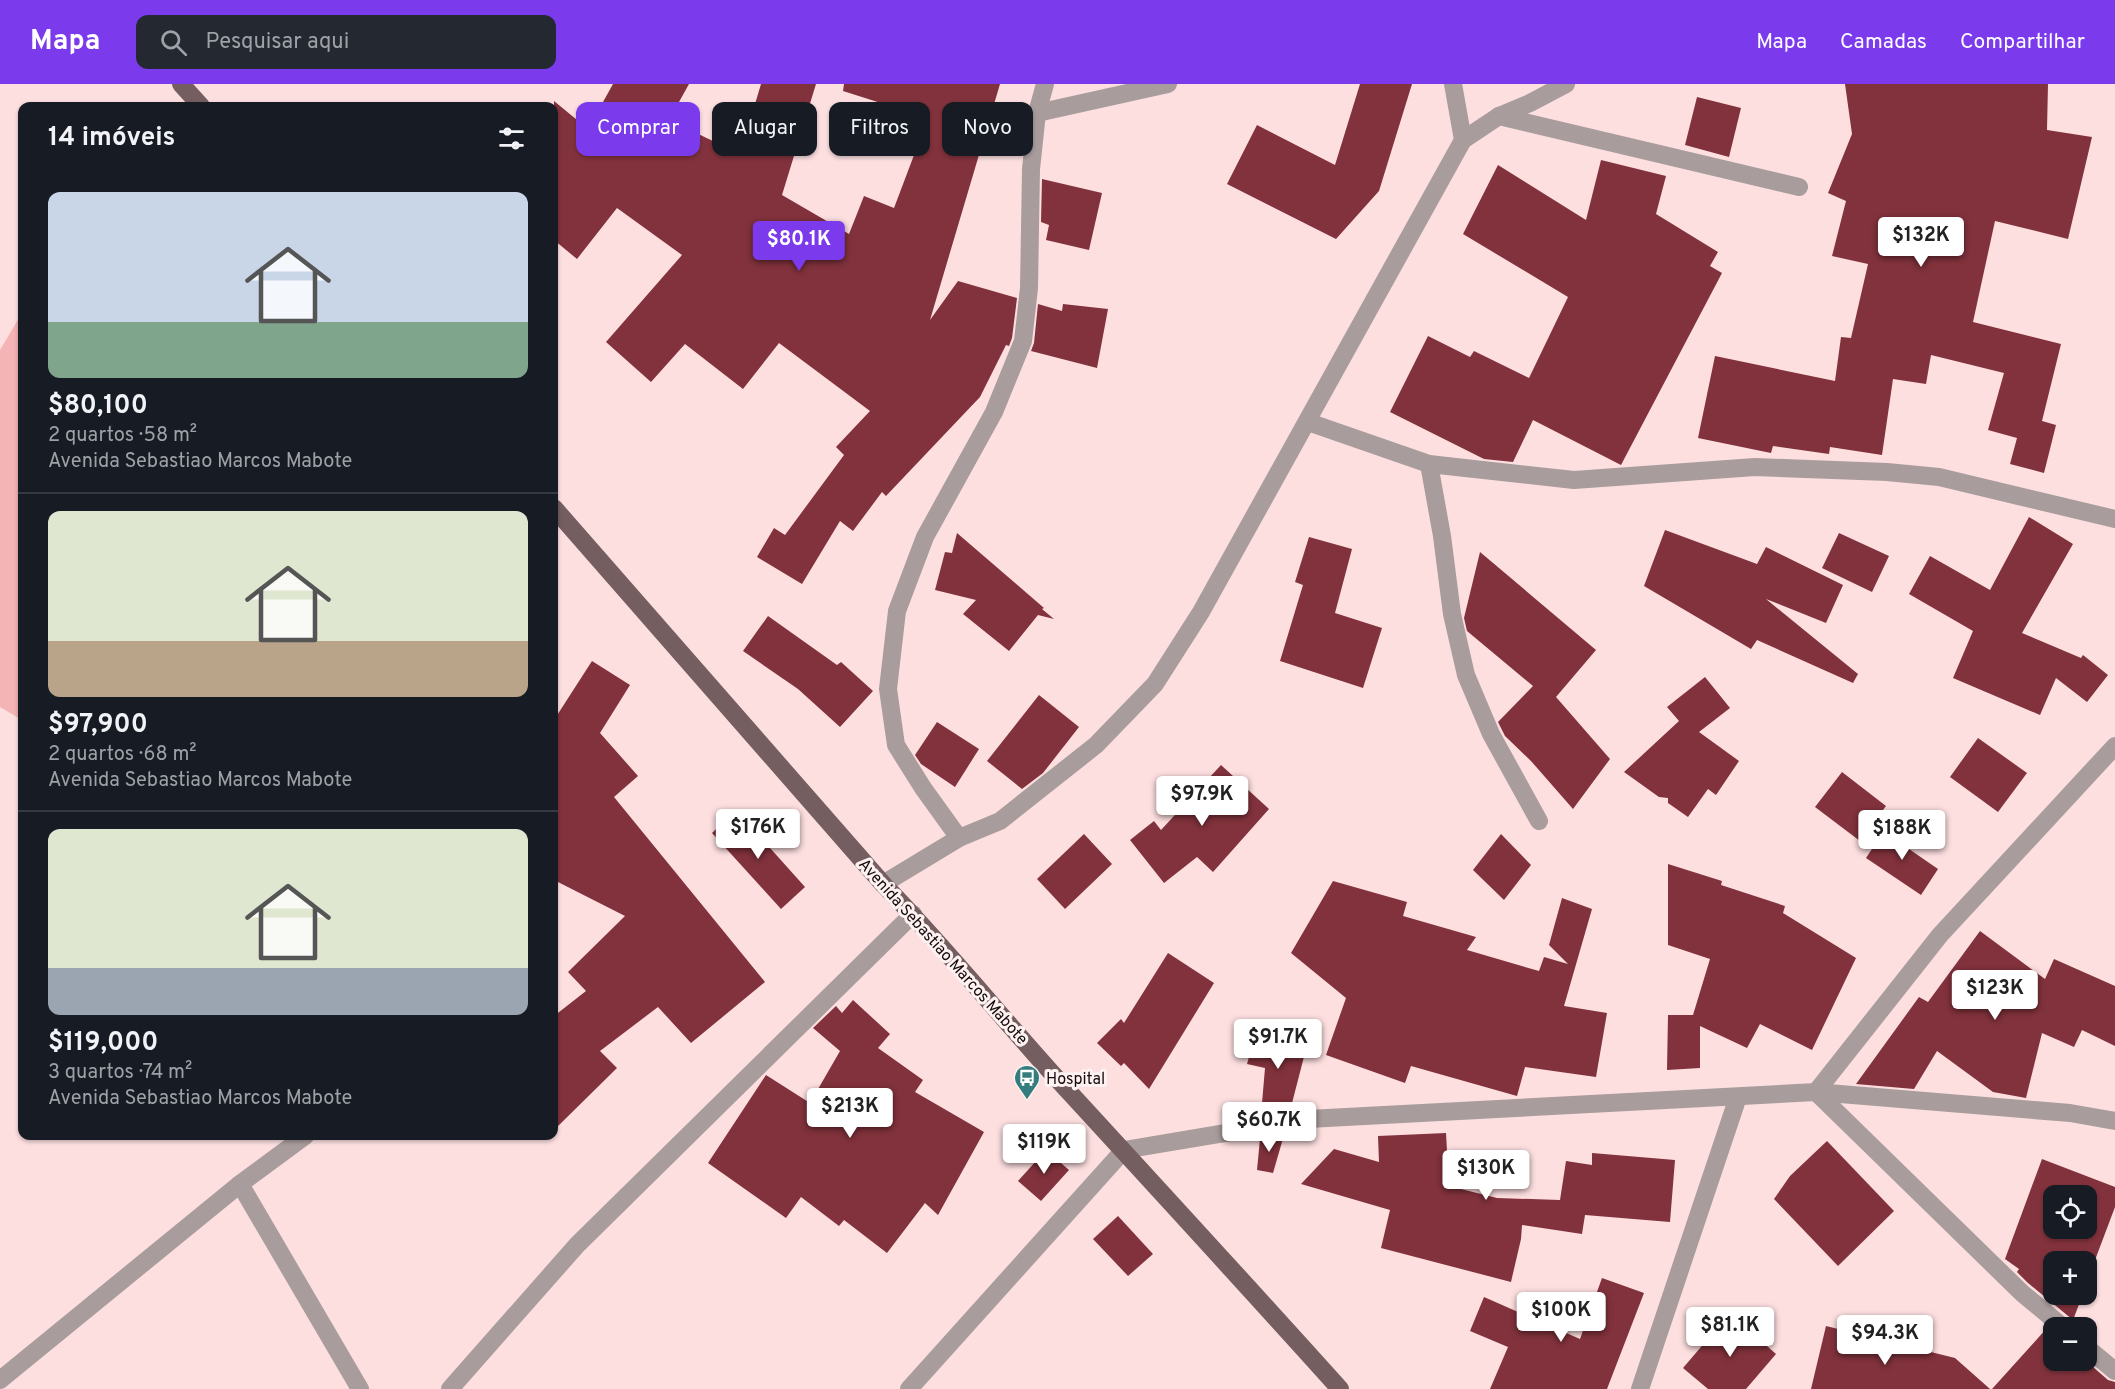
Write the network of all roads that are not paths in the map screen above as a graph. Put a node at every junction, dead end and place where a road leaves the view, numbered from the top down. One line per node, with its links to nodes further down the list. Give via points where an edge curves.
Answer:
1 (1045, 84): 7 (street)
2 (1168, 84): 7 (street)
3 (1453, 84): 9 (street)
4 (1566, 84): 8 (street)
5 (184, 85): 6 (main road)
6 (198, 102)
7 (1037, 113): 18 (street, via 1023,341 994,412 925,537 897,611 888,689 896,745)
8 (1499, 116): 9 (street); 10 (street)
9 (1463, 140): 11 (street)
10 (1799, 187)
11 (1308, 422): 12 (street); 18 (street, via 1201,612 1155,684 1095,745 1000,821)
12 (1429, 464): 14 (street, via 1574,480 1755,467 1887,472 1939,477); 17 (street, via 1452,615 1466,675 1491,734)
13 (558, 513): 19 (main road, Avenida Sebastiao Marcos Mabote)
14 (2115, 519)
15 (2115, 746): 16 (street)
16 (2108, 766): 21 (street, via 1940,934)
17 (1539, 821)
18 (959, 838): 19 (street)
19 (883, 884): 20 (main road, Avenida Sebastiao Marcos Mabote)
20 (913, 915): 25 (main road, Avenida Sebastiao Marcos Mabote); 32 (street, via 577,1245)
21 (1816, 1092): 22 (street); 23 (street, via 2070,1113); 27 (street)
22 (1738, 1097): 25 (street, via 1308,1119); 35 (street)
23 (2115, 1121)
24 (300, 1140): 26 (street)
25 (1124, 1150): 33 (street); 34 (main road, Avenida Sebastiao Marcos Mabote)
26 (240, 1184): 30 (street); 31 (street)
27 (2051, 1317)
28 (2097, 1356): 29 (street)
29 (2115, 1371)
30 (0, 1380)
31 (360, 1389)
32 (450, 1389)
33 (909, 1389)
34 (1340, 1389)
35 (1640, 1389)

